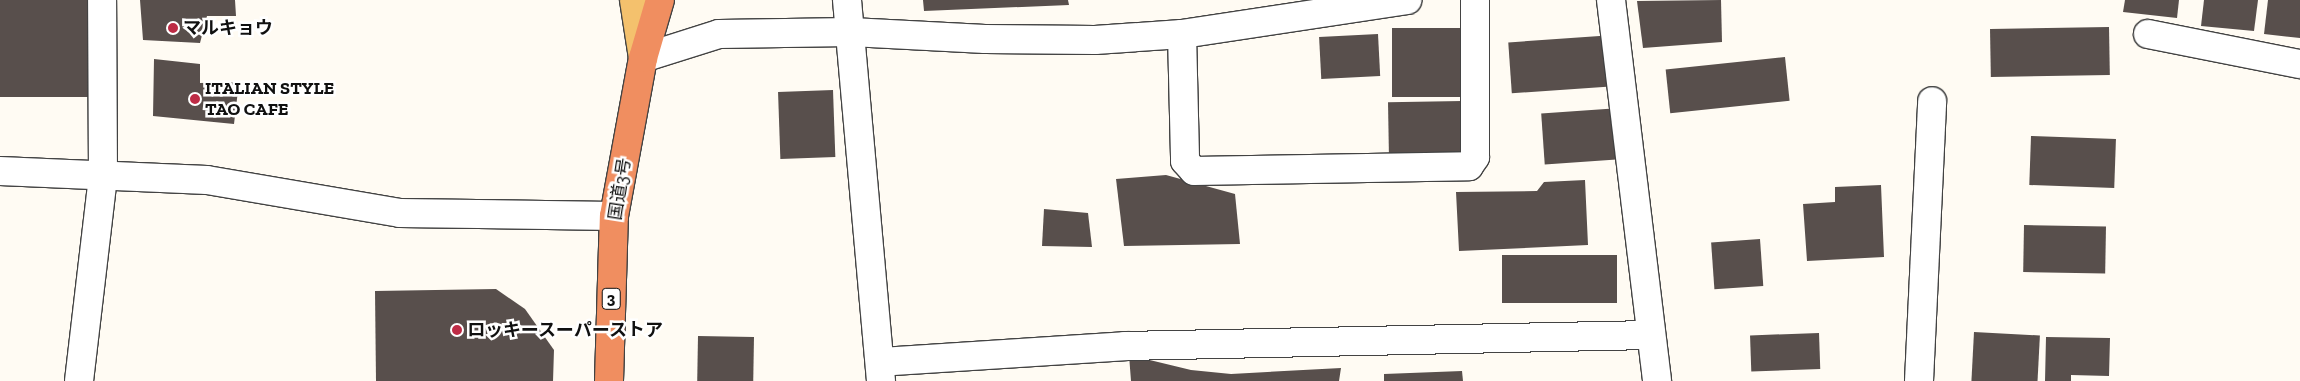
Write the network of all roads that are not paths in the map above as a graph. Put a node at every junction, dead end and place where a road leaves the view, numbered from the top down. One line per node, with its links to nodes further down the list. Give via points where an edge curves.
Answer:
1 (102, 0): 15 (street)
2 (634, 0): 11 (main road)
3 (660, 0): 11 (highway, 国道3号 / 3)
4 (847, 0): 8 (street)
5 (1407, 0): 9 (street)
6 (1475, 0): 9 (street, via 1475,157 1469,166 1194,171 1185,161)
7 (1611, 0): 17 (street)
8 (851, 32): 9 (street, via 985,39 1095,40); 11 (street, via 718,34); 18 (street)
9 (1182, 34)
10 (2148, 34): 12 (street)
11 (643, 58): 16 (highway, 国道3号 / 3)
12 (2300, 64)
13 (1932, 101): 22 (street)
14 (0, 171): 15 (street)
15 (103, 176): 16 (street, via 207,180 400,213); 19 (street)
16 (614, 216): 20 (highway, 国道3号 / 3)
17 (1651, 335): 18 (street, via 1125,346); 21 (street)
18 (881, 371)
19 (79, 381)
20 (609, 381)
21 (1657, 381)
22 (1919, 381)

